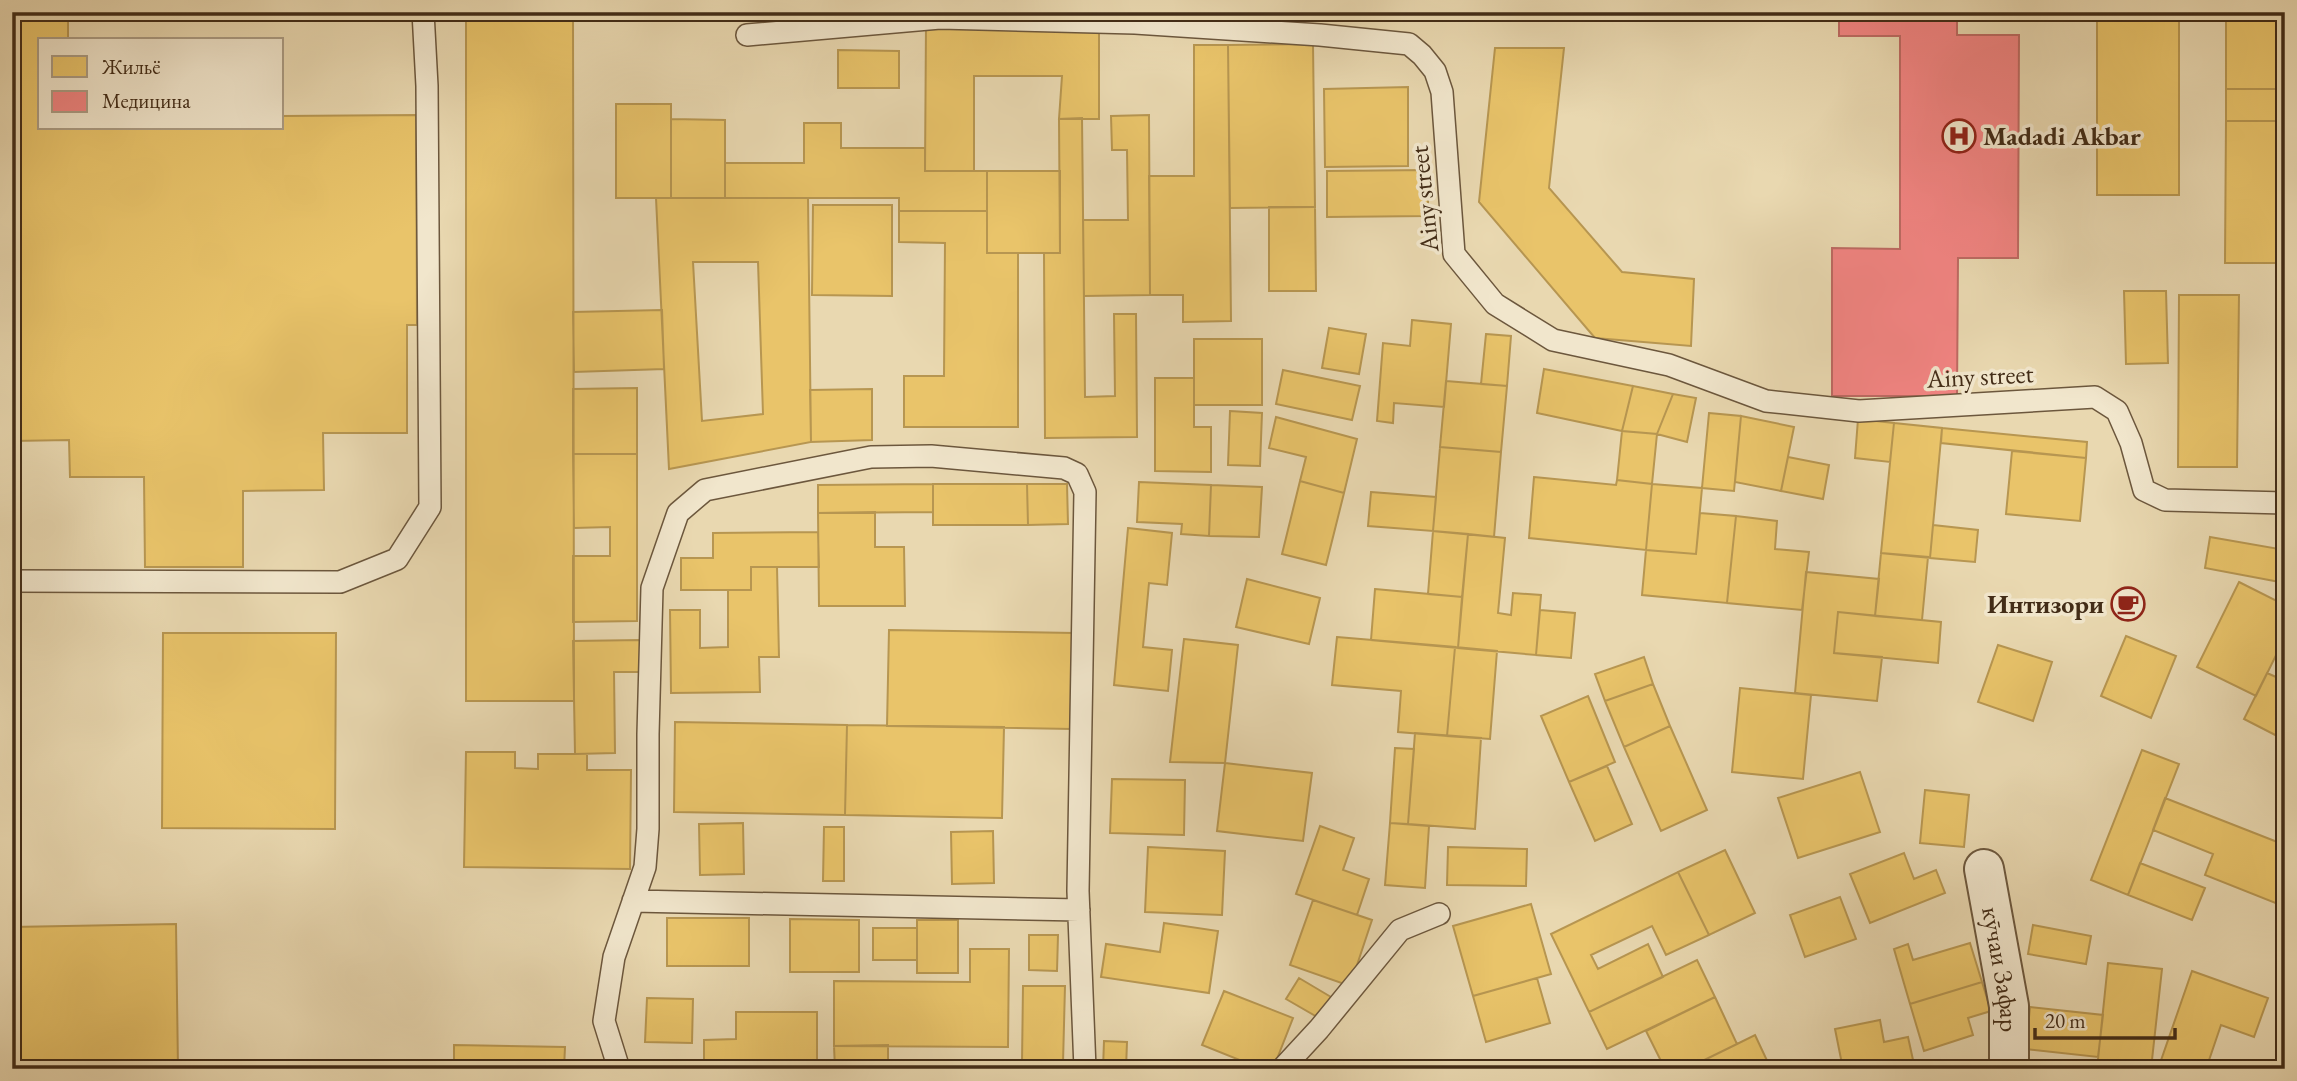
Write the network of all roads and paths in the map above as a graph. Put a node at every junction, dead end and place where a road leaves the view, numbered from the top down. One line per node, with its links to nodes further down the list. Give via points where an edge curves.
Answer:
1 (423, 12): 4 (lane, via 428,100 430,507 397,559 340,582)
2 (747, 35): 3 (lane, Ainy street, via 940,18 1135,23 1409,44 1435,71 1442,92 1454,254 1495,304 1553,340 1670,365 1766,401 1859,411 2095,397 2117,411 2132,443 2144,490 2165,500)
3 (2285, 503)
4 (12, 581)
5 (1984, 869): 12 (street, кӯчаи Зафар, via 2009,1006)
6 (633, 901): 7 (lane); 7 (lane, via 645,867 648,829 652,588 678,513 705,490 871,457 931,456 1064,468 1077,474 1085,492); 9 (lane, via 614,957 604,1021)
7 (1079, 910): 10 (lane)
8 (1439, 914): 11 (lane, via 1400,930)
9 (619, 1069)
10 (1085, 1069)
11 (1282, 1069)
12 (2009, 1069)

